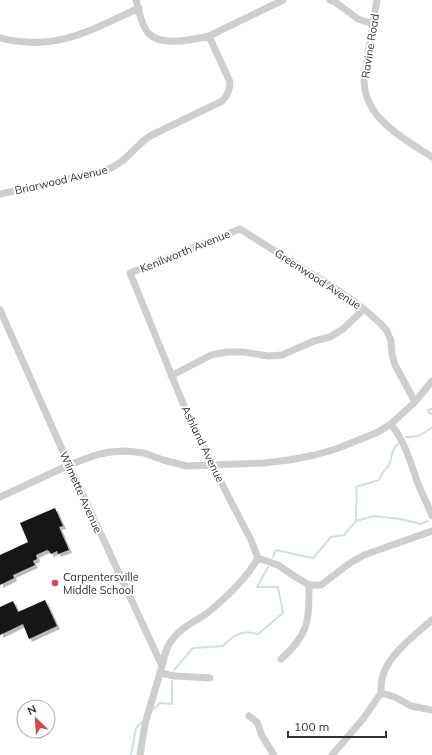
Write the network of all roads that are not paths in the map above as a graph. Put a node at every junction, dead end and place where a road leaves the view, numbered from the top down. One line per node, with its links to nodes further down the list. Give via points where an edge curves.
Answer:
1 (136, 0): 5 (street)
2 (283, 0): 7 (street)
3 (330, 0): 6 (street, via 358,19)
4 (377, 0): 6 (street, Ravine Road)
5 (139, 8): 7 (street, via 143,25 155,39 165,42); 8 (street, via 77,36 56,42 35,43)
6 (372, 24): 9 (street, Ravine Road, via 364,85 370,105 380,119 399,135)
7 (209, 36): 10 (street, Briarwood Avenue, via 230,82 230,90 222,101 150,136 123,162 114,167)
8 (0, 38)
9 (432, 156)
10 (0, 194)
11 (240, 229): 12 (street, Kenilworth Avenue); 13 (street, Greenwood Avenue)
12 (130, 274): 15 (street, Ashland Avenue)
13 (364, 309): 15 (street, via 343,329 330,337 282,355 227,352 211,355); 17 (street, Greenwood Avenue, via 387,331 395,365)
14 (0, 310): 19 (street, Wilmette Avenue)
15 (172, 376): 20 (street, Ashland Avenue, via 193,428)
16 (432, 381): 17 (street)
17 (415, 402): 18 (street)
18 (391, 424): 20 (street, via 362,439 315,455 289,460); 22 (street, via 400,436)
19 (69, 465): 20 (street, via 96,455 125,451 144,453 187,466); 21 (street); 28 (street, Wilmette Avenue)
20 (213, 465): 24 (street, Ashland Avenue)
21 (0, 497)
22 (432, 516)
23 (432, 531): 25 (street, via 364,555 321,585)
24 (258, 558): 25 (street, via 278,565); 28 (street, via 246,576 228,594 177,634 169,645)
25 (310, 585): 27 (street, via 305,631 291,651)
26 (432, 620): 30 (street, via 414,635 392,660 384,672)
27 (281, 659)
28 (161, 669): 29 (street, via 175,676); 33 (street, via 145,724)
29 (210, 678)
30 (381, 693): 31 (street, via 411,706); 35 (street)
31 (432, 710)
32 (249, 716): 34 (street, via 257,722)
33 (140, 755)
34 (274, 755)
35 (332, 755)

